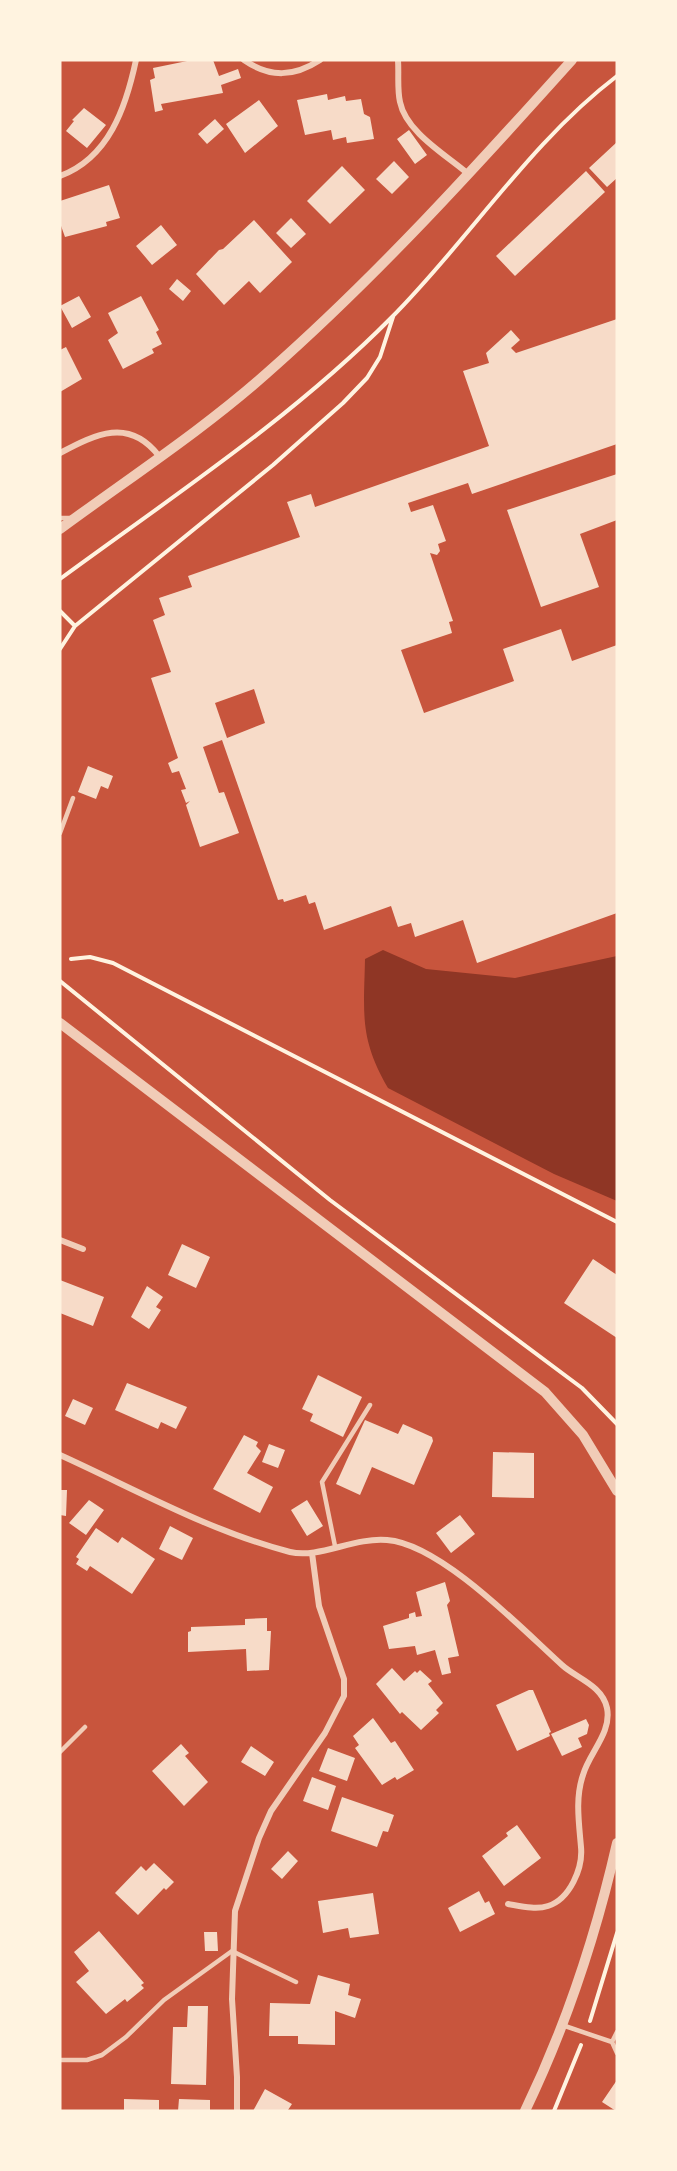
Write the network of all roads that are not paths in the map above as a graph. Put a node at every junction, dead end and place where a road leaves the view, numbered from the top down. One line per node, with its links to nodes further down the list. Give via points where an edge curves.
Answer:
1 (136, 60): 7 (street, via 129,92 115,125 91,160)
2 (244, 60): 3 (street, via 274,74 308,68)
3 (320, 60)
4 (398, 60): 6 (street, via 400,104 407,118)
5 (572, 60): 6 (street)
6 (467, 173): 9 (street, via 336,309 275,366)
7 (60, 176)
8 (60, 453): 9 (street, via 90,438 126,432 148,442)
9 (159, 456): 11 (street)
10 (60, 518): 11 (lane)
11 (75, 518): 12 (street)
12 (60, 529)
13 (73, 798): 14 (lane)
14 (60, 833)
15 (60, 1023): 20 (street, via 545,1392 583,1435)
16 (60, 1240): 17 (street)
17 (83, 1249)
18 (370, 1405): 21 (lane, via 322,1482)
19 (60, 1455): 22 (street, via 149,1499 222,1529 291,1552)
20 (617, 1491)
21 (335, 1546): 22 (street); 26 (street, via 360,1540 389,1540 439,1561 513,1617 565,1668 586,1679 607,1707 607,1722 582,1775 577,1812 581,1850 578,1874 570,1888 550,1906)
22 (312, 1553): 27 (street, via 319,1606 344,1678 344,1696 258,1838 235,1911)
23 (85, 1726): 24 (lane)
24 (60, 1752)
25 (617, 1843): 29 (street, via 587,1954)
26 (507, 1905)
27 (232, 1951): 28 (lane); 33 (lane, via 164,2000 102,2055 87,2060); 34 (street)
28 (296, 1982)
29 (562, 2025): 31 (lane); 35 (street)
30 (617, 2032): 31 (lane)
31 (612, 2042): 32 (lane)
32 (617, 2053)
33 (60, 2060)
34 (237, 2111)
35 (525, 2111)

